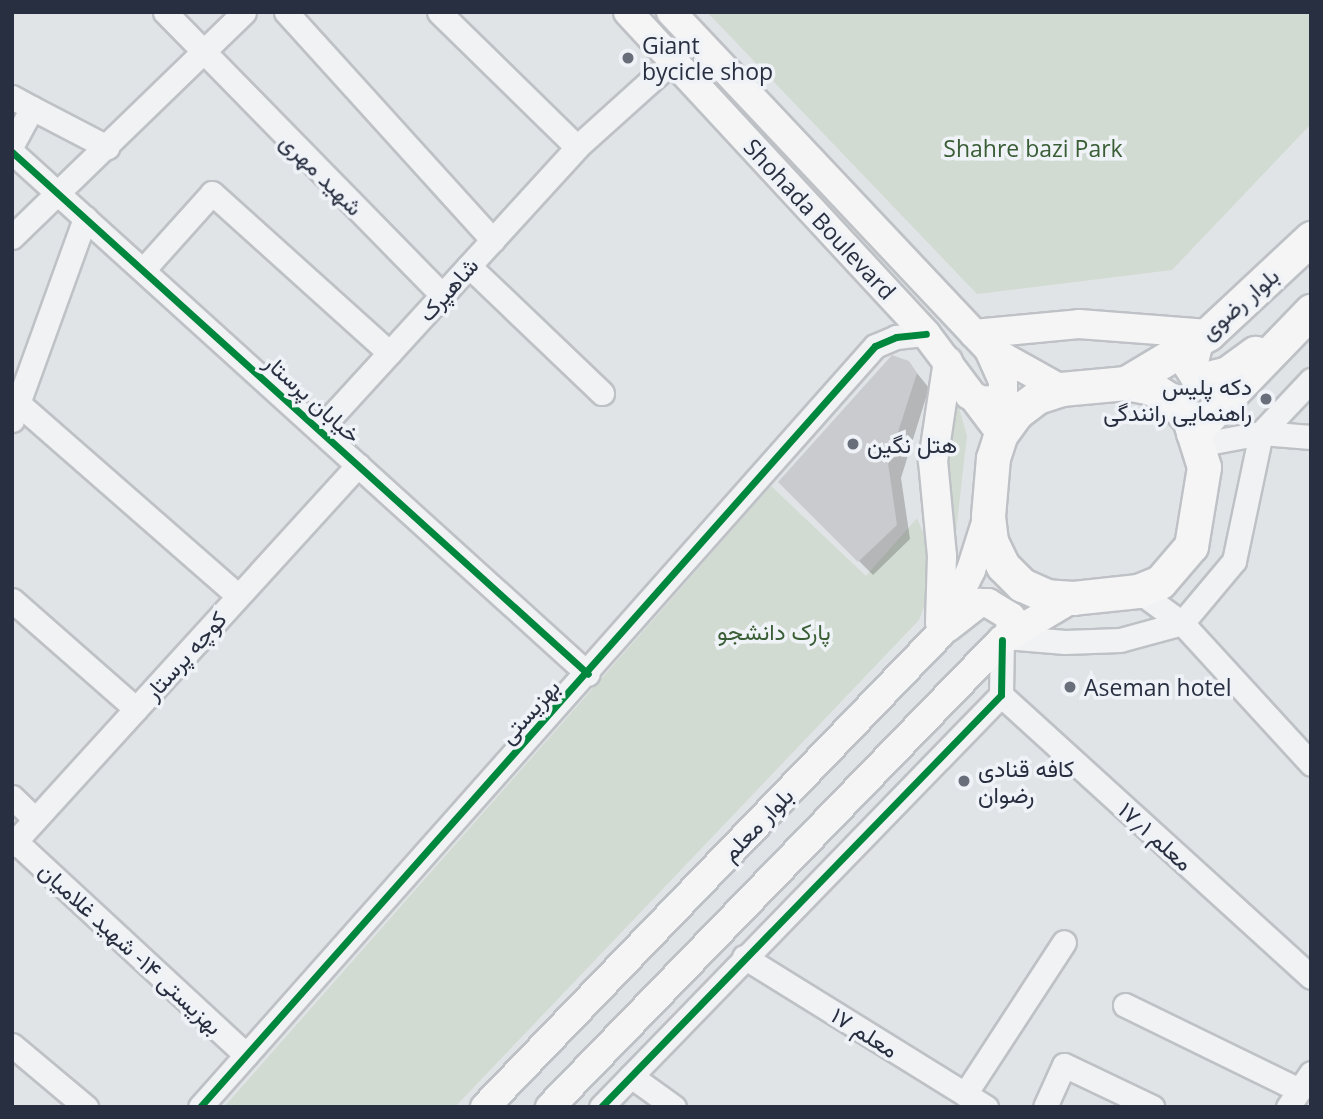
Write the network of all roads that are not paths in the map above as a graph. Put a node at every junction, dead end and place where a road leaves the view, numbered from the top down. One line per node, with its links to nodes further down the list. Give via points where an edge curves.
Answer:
1 (165, 12): 7 (street, شهید مهری)
2 (244, 12): 7 (street)
3 (286, 12): 18 (street)
4 (439, 12): 12 (street)
5 (628, 12): 23 (main road, Shohada Boulevard)
6 (671, 12): 25 (main road, Shohada Boulevard)
7 (203, 53): 11 (street); 21 (street, شهید مهری)
8 (658, 74): 12 (street, شاهپرک)
9 (22, 102): 10 (street); 11 (street)
10 (12, 145)
11 (107, 147): 14 (street)
12 (577, 147): 18 (street, شاهپرک)
13 (12, 152): 14 (street, خیابان پرستار)
14 (60, 194): 15 (street, خیابان پرستار); 16 (street)
15 (85, 218): 20 (street, خیابان پرستار); 33 (street)
16 (14, 233)
17 (1311, 238): 24 (highway, بلوار رضوی)
18 (493, 240): 19 (street, شاهپرک)
19 (469, 266): 21 (street, شاهپرک); 31 (street)
20 (143, 270): 26 (street, via 212,192); 34 (street, خیابان پرستار)
21 (442, 295): 26 (street, شاهپرک)
22 (1300, 322): 24 (highway, via 1226,374 1199,380 1192,374); 38 (highway)
23 (926, 334): 27 (main road, Shohada Boulevard); 48 (street, بهزیستی, via 896,337 875,346)
24 (1202, 338): 25 (main road, via 1079,324); 29 (highway, بلوار رضوی)
25 (981, 341): 30 (main road, Shohada Boulevard); 32 (main road, via 1003,382 1003,391 997,399 984,401)
26 (390, 353): 34 (street, شاهپرک)
27 (948, 361): 32 (main road, Shohada Boulevard); 46 (main road, via 933,461 942,556)
28 (1311, 380): 35 (street)
29 (1126, 383): 30 (highway); 38 (highway, via 1150,388 1172,401 1189,419)
30 (1061, 389): 36 (highway, via 1037,397 1016,413)
31 (601, 393)
32 (969, 395): 36 (main road, Shohada Boulevard)
33 (16, 412): 42 (street)
34 (319, 430): 39 (street, خیابان پرستار)
35 (1261, 433): 37 (street); 38 (street); 45 (street, via 1234,561)
36 (1001, 434): 40 (highway, via 993,458)
37 (1311, 437)
38 (1195, 439): 41 (highway, via 1204,467 1191,546 1160,582)
39 (358, 465): 42 (street, کوچه پرستار); 48 (street, خیابان پرستار)
40 (988, 516): 43 (highway, via 991,541 1013,575 1047,596); 46 (main road, بلوار معلم, via 971,570)
41 (1138, 591): 43 (highway); 45 (street)
42 (238, 596): 50 (street, کوچه پرستار)
43 (1073, 598): 47 (main road, بلوار معلم)
44 (12, 600): 50 (street)
45 (1182, 623): 47 (street, via 1120,640 1065,642); 51 (street)
46 (940, 634): 47 (main road, via 979,603 988,603 1010,617); 66 (main road, بلوار معلم)
47 (1006, 636): 49 (street); 67 (main road, بلوار معلم)
48 (588, 674): 60 (street, بهزیستی)
49 (1001, 695): 56 (street); 57 (street, معلم ۱۷٫۱)
50 (136, 709): 53 (street, کوچه پرستار)
51 (1311, 764)
52 (12, 797): 53 (street)
53 (36, 819): 54 (street, کوچه پرستار)
54 (14, 843): 60 (street, بهزیستی ۱۴- شهید غلامیان)
55 (1064, 942): 63 (street)
56 (744, 957): 61 (street); 63 (street, معلم ۱۷)
57 (1311, 976)
58 (1125, 1005): 62 (street)
59 (12, 1046): 64 (street)
60 (246, 1055): 65 (street, بهزیستی)
61 (631, 1076): 68 (street); 69 (street)
62 (1299, 1090)
63 (965, 1094): 70 (street, معلم ۱۷)
64 (86, 1107)
65 (200, 1107)
66 (485, 1107)
67 (550, 1107)
68 (601, 1107)
69 (674, 1107)
70 (986, 1107)
71 (1045, 1107): 72 (street, via 1064,1065)
72 (1152, 1107)

